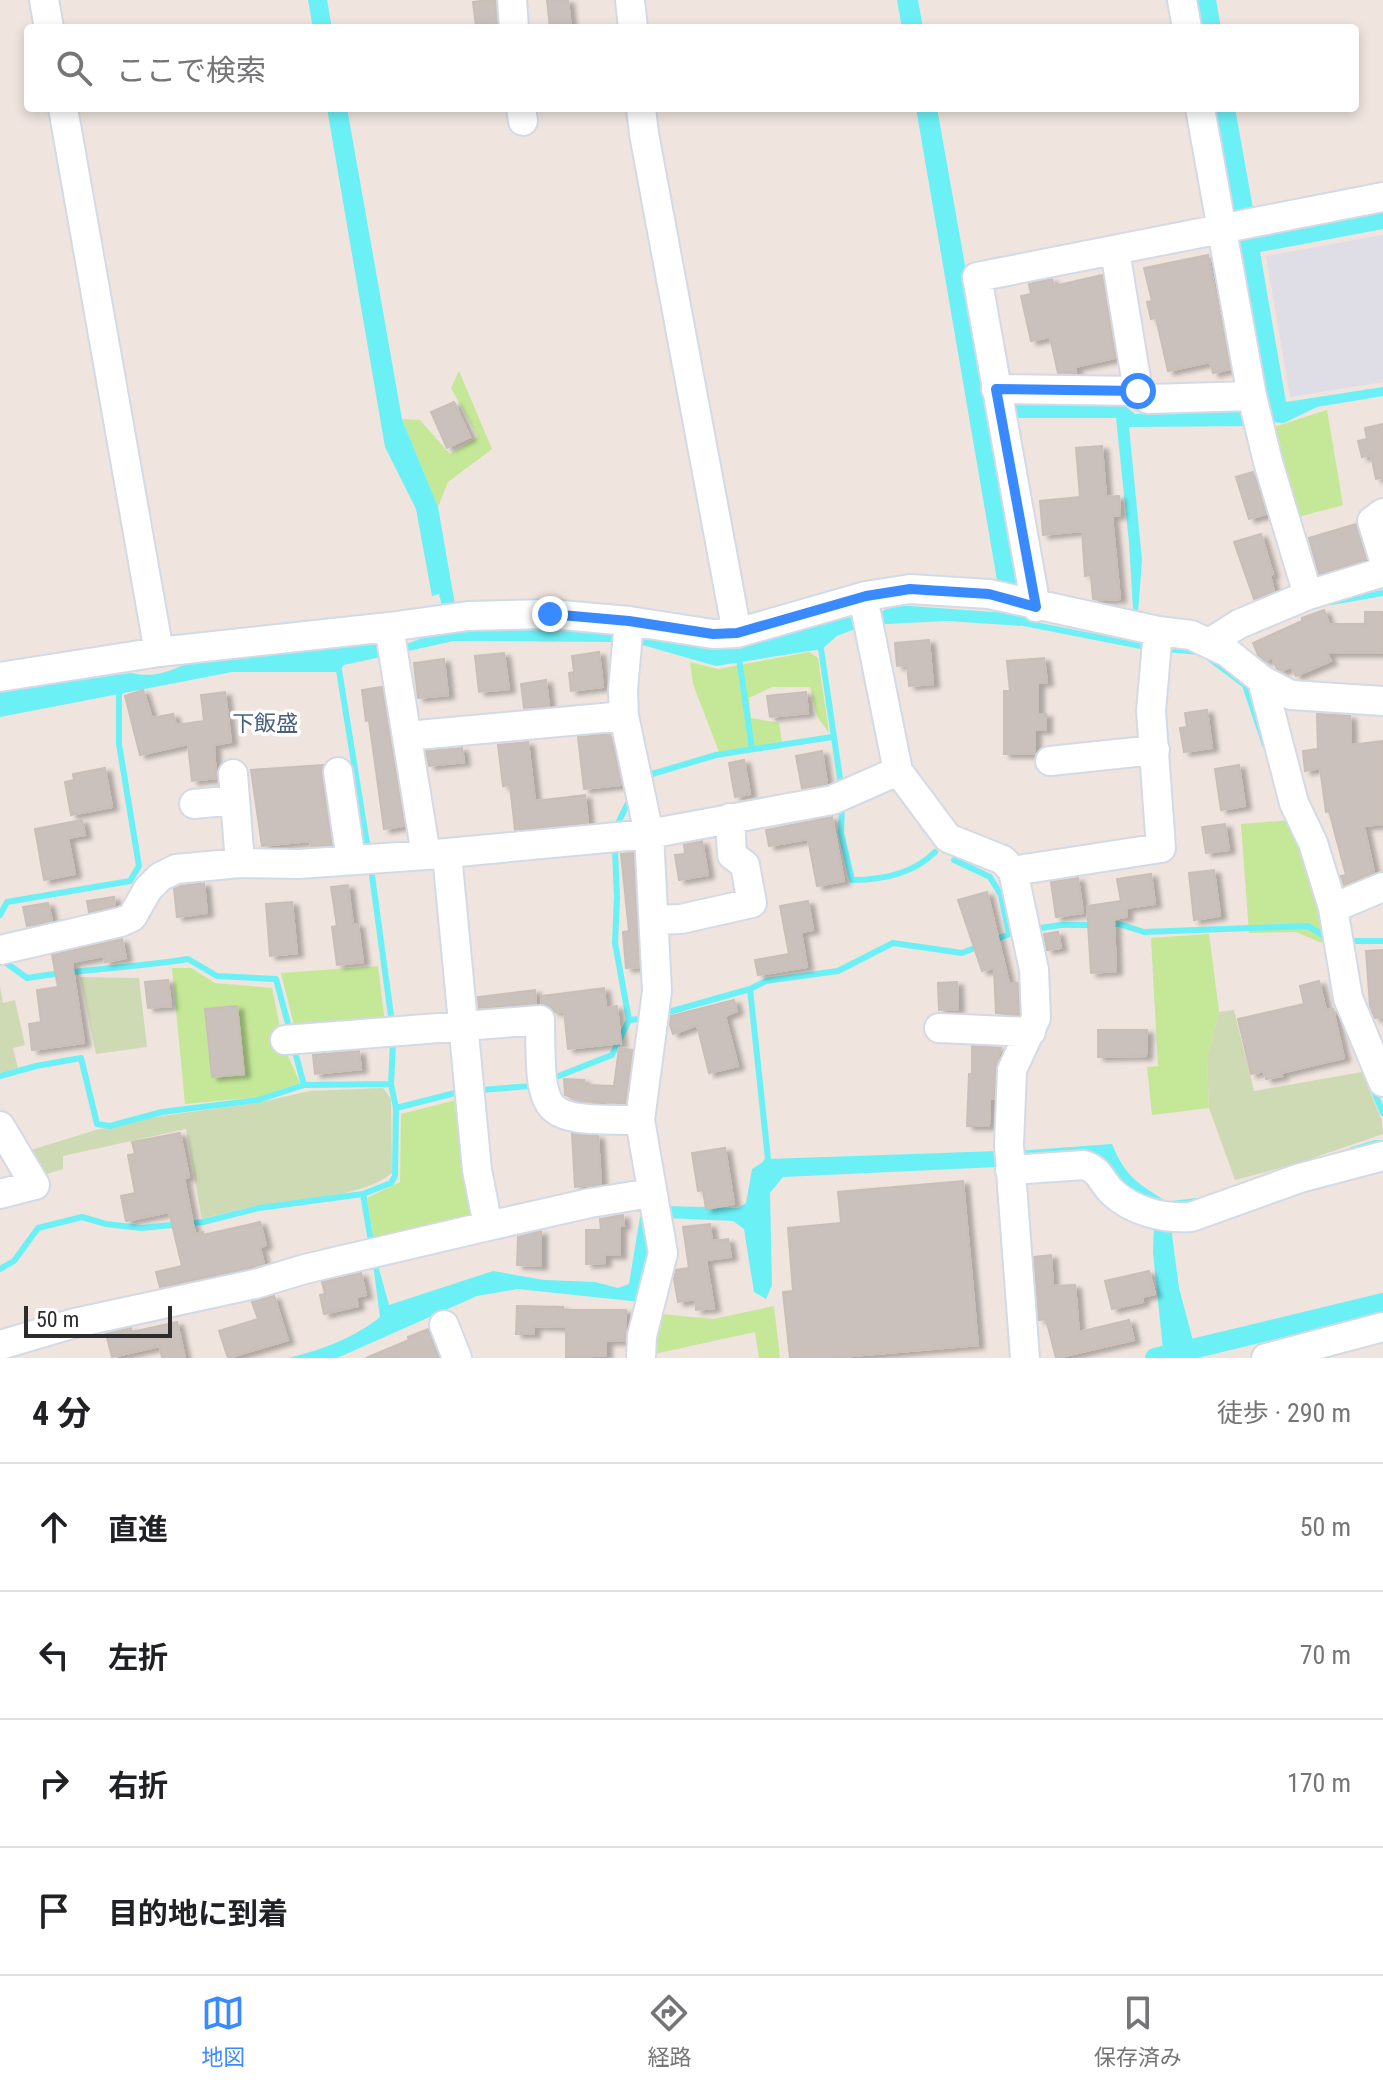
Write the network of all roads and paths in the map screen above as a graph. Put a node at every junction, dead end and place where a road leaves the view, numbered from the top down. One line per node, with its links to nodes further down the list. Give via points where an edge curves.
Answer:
1 (44, 0): 5 (street)
2 (512, 0): 6 (street)
3 (630, 0): 7 (street)
4 (1182, 0): 8 (street)
5 (48, 24)
6 (514, 24)
7 (633, 24)
8 (1186, 24)
9 (64, 112): 29 (street)
10 (641, 112): 26 (street)
11 (1201, 112): 13 (street)
12 (1383, 197): 13 (street)
13 (1221, 230): 14 (street); 17 (street)
14 (1115, 251): 15 (street, via 977,277); 16 (street)
15 (996, 389): 16 (street); 22 (street)
16 (1138, 391): 17 (street, via 1148,399)
17 (1252, 396): 21 (street)
18 (1383, 513): 19 (street, via 1372,521)
19 (1383, 557)
20 (1383, 572): 21 (street)
21 (1308, 595): 28 (street, via 1239,624)
22 (1036, 607): 23 (street, via 989,594 910,589); 25 (street)
23 (866, 612): 26 (street); 37 (street)
24 (629, 621): 26 (street); 27 (street, via 550,614 468,616); 33 (street)
25 (1158, 631): 28 (street); 35 (street, via 1151,711)
26 (737, 633)
27 (392, 643): 29 (street); 34 (street)
28 (1209, 643): 31 (street)
29 (159, 652): 30 (street)
30 (0, 677)
31 (1262, 680): 32 (street, via 1291,695); 47 (street, via 1294,803)
32 (1383, 701)
33 (624, 716): 34 (street); 41 (street)
34 (407, 736): 42 (street)
35 (1155, 750): 36 (street); 45 (street, via 1161,848)
36 (1050, 761)
37 (898, 771): 40 (street, via 832,800); 45 (street, via 948,838 1003,860)
38 (338, 772): 43 (street)
39 (194, 804): 44 (street, via 234,787)
40 (730, 818): 41 (street); 48 (street, via 732,855 745,865 752,903)
41 (649, 834): 42 (street); 48 (street)
42 (436, 854): 43 (street); 50 (street)
43 (351, 860): 44 (street)
44 (240, 863): 49 (street, via 176,869 148,889 132,917)
45 (1013, 871): 52 (street, via 1034,970 1036,1018)
46 (1383, 887): 47 (street)
47 (1333, 908): 54 (street, via 1348,998)
48 (654, 920): 55 (street, via 657,991)
49 (0, 950)
50 (463, 1025): 53 (street); 55 (street, via 540,1020 544,1099 561,1116); 61 (street, via 477,1170)
51 (939, 1028): 52 (street)
52 (1031, 1032): 58 (street, via 1012,1070)
53 (291, 1039)
54 (1383, 1082)
55 (640, 1120): 59 (street)
56 (0, 1126): 60 (street, via 35,1185)
57 (1383, 1156): 58 (street, via 1300,1178 1191,1217 1137,1210 1111,1191 1096,1169 1084,1165)
58 (1009, 1158): 68 (street)
59 (651, 1193): 61 (street); 67 (street, via 663,1253)
60 (0, 1194)
61 (488, 1226): 64 (street)
62 (444, 1325): 66 (street)
63 (1383, 1327): 65 (street)
64 (0, 1345)
65 (1348, 1348): 69 (street)
66 (457, 1358)
67 (641, 1358)
68 (1025, 1358)
69 (1266, 1358)

